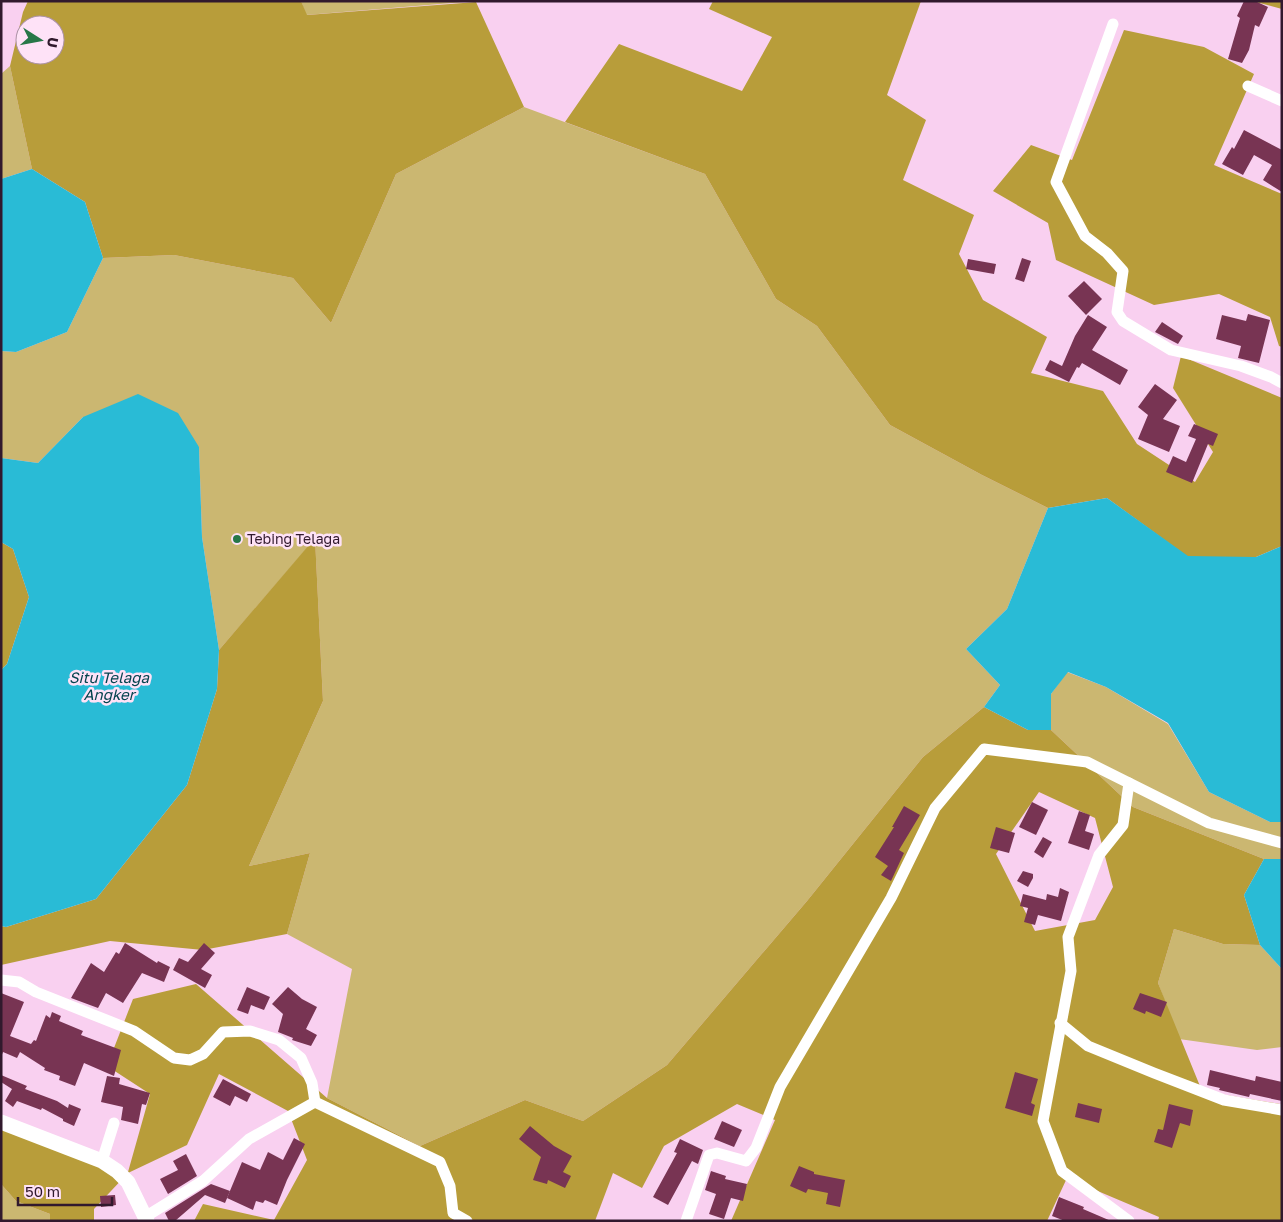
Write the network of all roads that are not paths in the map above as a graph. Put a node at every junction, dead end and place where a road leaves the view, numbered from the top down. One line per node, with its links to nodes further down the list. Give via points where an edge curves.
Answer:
1 (1113, 24): 4 (street, via 1056,182 1085,236 1107,253 1123,272 1116,312 1123,321 1171,350 1241,366)
2 (1248, 86): 3 (street)
3 (1282, 101)
4 (1282, 383)
5 (1129, 783): 6 (street, via 1209,823); 8 (street, via 1123,824 1099,854 1068,937 1071,971); 16 (street, via 1087,762 984,748 935,808 891,898 780,1087 756,1148 746,1161 717,1153 709,1155)
6 (1282, 843)
7 (1, 980): 9 (street, via 19,982 36,992 134,1031 174,1058 190,1060 203,1054 223,1032 250,1031 279,1040 301,1058 312,1083)
8 (1060, 1023): 10 (street, via 1088,1046 1154,1073 1224,1100); 17 (street, via 1043,1121 1062,1171)
9 (315, 1102): 14 (street, via 249,1139 203,1181); 15 (street, via 440,1162 450,1186 453,1213)
10 (1282, 1110)
11 (1, 1122): 13 (street)
12 (114, 1123): 13 (street)
13 (102, 1161): 14 (street, via 128,1182)
14 (146, 1219)
15 (467, 1221)
16 (686, 1221)
17 (1129, 1221)

